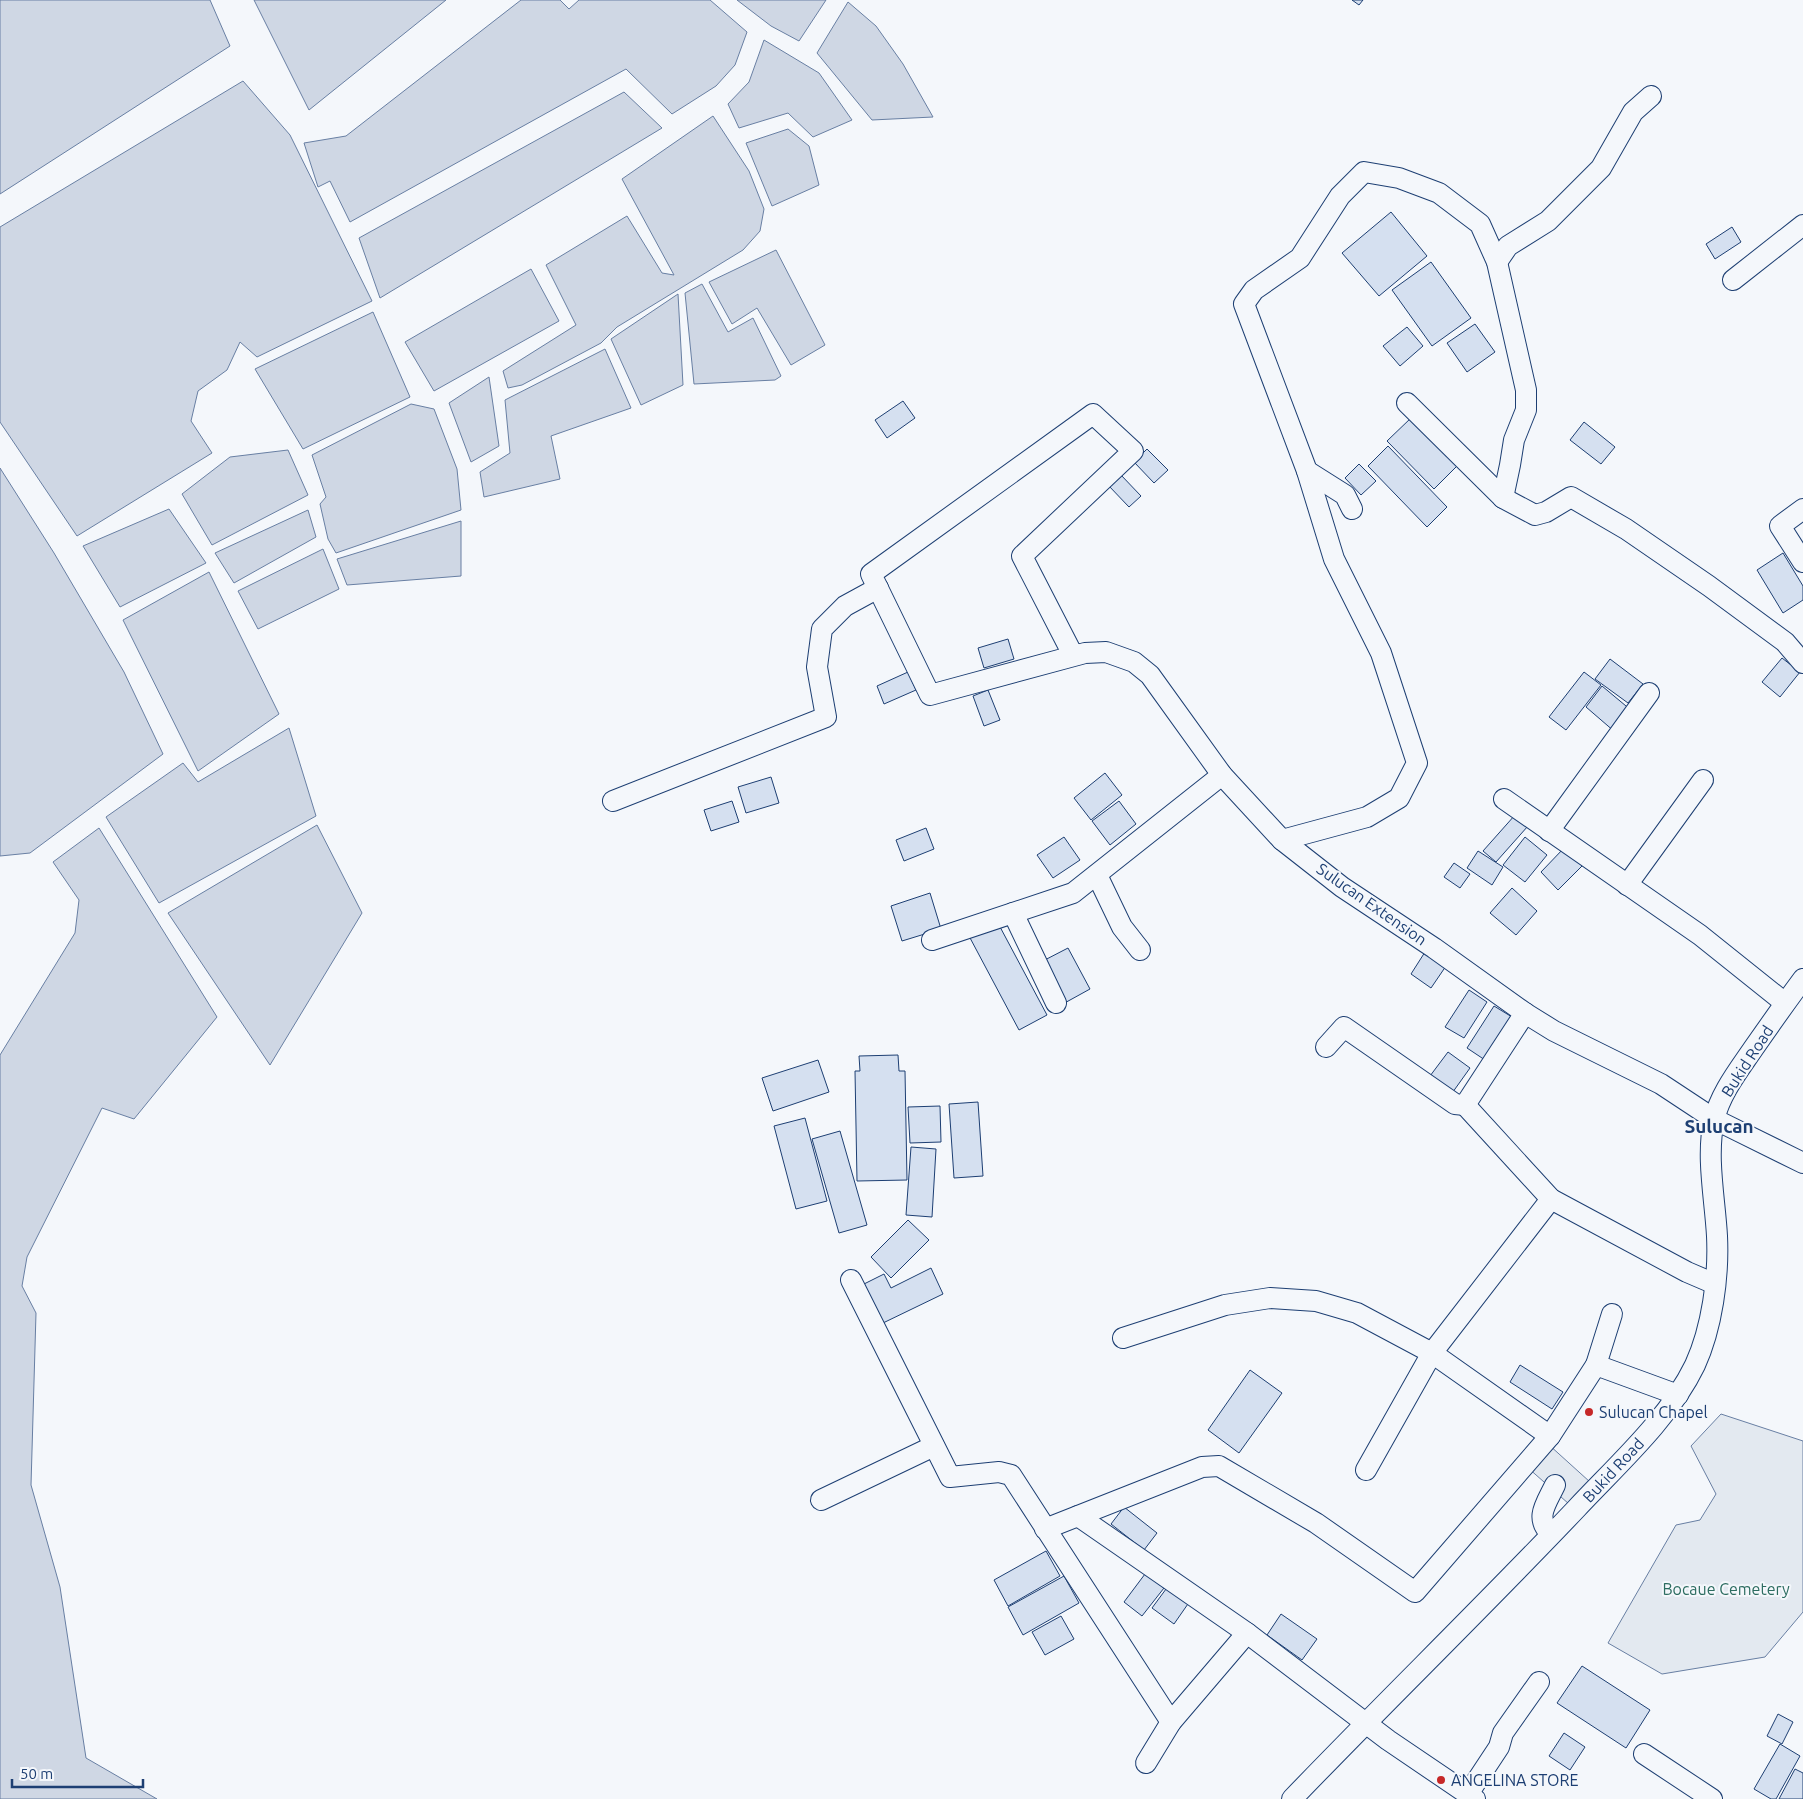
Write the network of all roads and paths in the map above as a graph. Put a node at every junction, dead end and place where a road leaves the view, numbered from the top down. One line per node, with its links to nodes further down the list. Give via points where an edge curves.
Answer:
1 (1651, 96): 3 (street, via 1633,112 1602,168 1548,221 1508,246)
2 (1803, 226): 4 (street)
3 (1497, 262): 6 (street, via 1480,224 1438,193 1399,178 1364,172 1340,196 1300,258 1254,290 1244,304); 7 (street, via 1526,390 1526,410 1514,440)
4 (1733, 280)
5 (1407, 403): 7 (street)
6 (1307, 471): 9 (street, via 1345,495); 20 (street, via 1334,559 1381,653 1417,762 1399,798 1367,818)
7 (1502, 498): 13 (street, via 1535,515 1571,497 1626,529 1709,586 1784,642)
8 (1803, 508): 10 (street, via 1780,526)
9 (1352, 509)
10 (1803, 562)
11 (878, 588): 12 (street, Sulucan Extension, via 930,696); 12 (street, via 871,574 1093,414 1133,451 1022,556); 18 (street, via 845,606 822,629 817,667 826,717)
12 (1073, 655): 15 (street, Sulucan Extension, via 1106,652 1139,666 1150,675)
13 (1803, 663)
14 (1649, 693): 19 (street)
15 (1222, 775): 20 (street, Sulucan Extension); 21 (street)
16 (1703, 780): 22 (street)
17 (1504, 799): 19 (street)
18 (613, 801)
19 (1548, 831): 22 (street)
20 (1282, 840): 29 (street, Sulucan Extension, via 1342,887)
21 (1097, 875): 23 (street, via 1073,893); 25 (street, via 1122,927)
22 (1627, 884): 28 (street, via 1700,934)
23 (1013, 913): 24 (street); 27 (street)
24 (932, 940)
25 (1140, 950)
26 (1803, 979): 28 (street, Bukid Road)
27 (1056, 1003)
28 (1785, 1003): 32 (street, Bukid Road, via 1736,1075)
29 (1525, 1013): 31 (street); 32 (street, Sulucan Extension, via 1554,1031 1661,1084)
30 (1326, 1047): 31 (street, via 1344,1027 1455,1104)
31 (1465, 1105): 34 (street)
32 (1714, 1119): 33 (street, Sulucan Extension); 36 (street, Bukid Road, via 1711,1156 1717,1238)
33 (1802, 1162)
34 (1551, 1199): 36 (street); 39 (street)
35 (851, 1280): 43 (street)
36 (1715, 1284): 41 (street, Bukid Road, via 1706,1340)
37 (1612, 1314): 40 (street)
38 (1123, 1338): 39 (street, via 1225,1306 1270,1298 1316,1302 1357,1313)
39 (1432, 1353): 42 (street); 44 (street)
40 (1596, 1364): 41 (street); 42 (street)
41 (1678, 1395): 49 (street, Bukid Road, via 1658,1421)
42 (1550, 1436): 47 (street, via 1415,1592 1316,1523 1219,1466 1202,1468)
43 (934, 1446): 46 (street); 48 (street, via 950,1477 999,1472 1011,1475)
44 (1366, 1470)
45 (1555, 1486): 49 (street, via 1542,1521)
46 (821, 1500)
47 (1078, 1516): 48 (street); 50 (street)
48 (1045, 1529): 52 (street)
49 (1551, 1534): 53 (street, Bukid Road)
50 (1247, 1633): 52 (street); 53 (street)
51 (1539, 1682): 56 (street, via 1502,1733 1499,1747)
52 (1171, 1722): 55 (street)
53 (1368, 1725): 56 (street); 57 (street, Bukid Road)
54 (1644, 1754): 58 (street)
55 (1146, 1763)
56 (1472, 1796)
57 (1292, 1799)
58 (1712, 1799)

